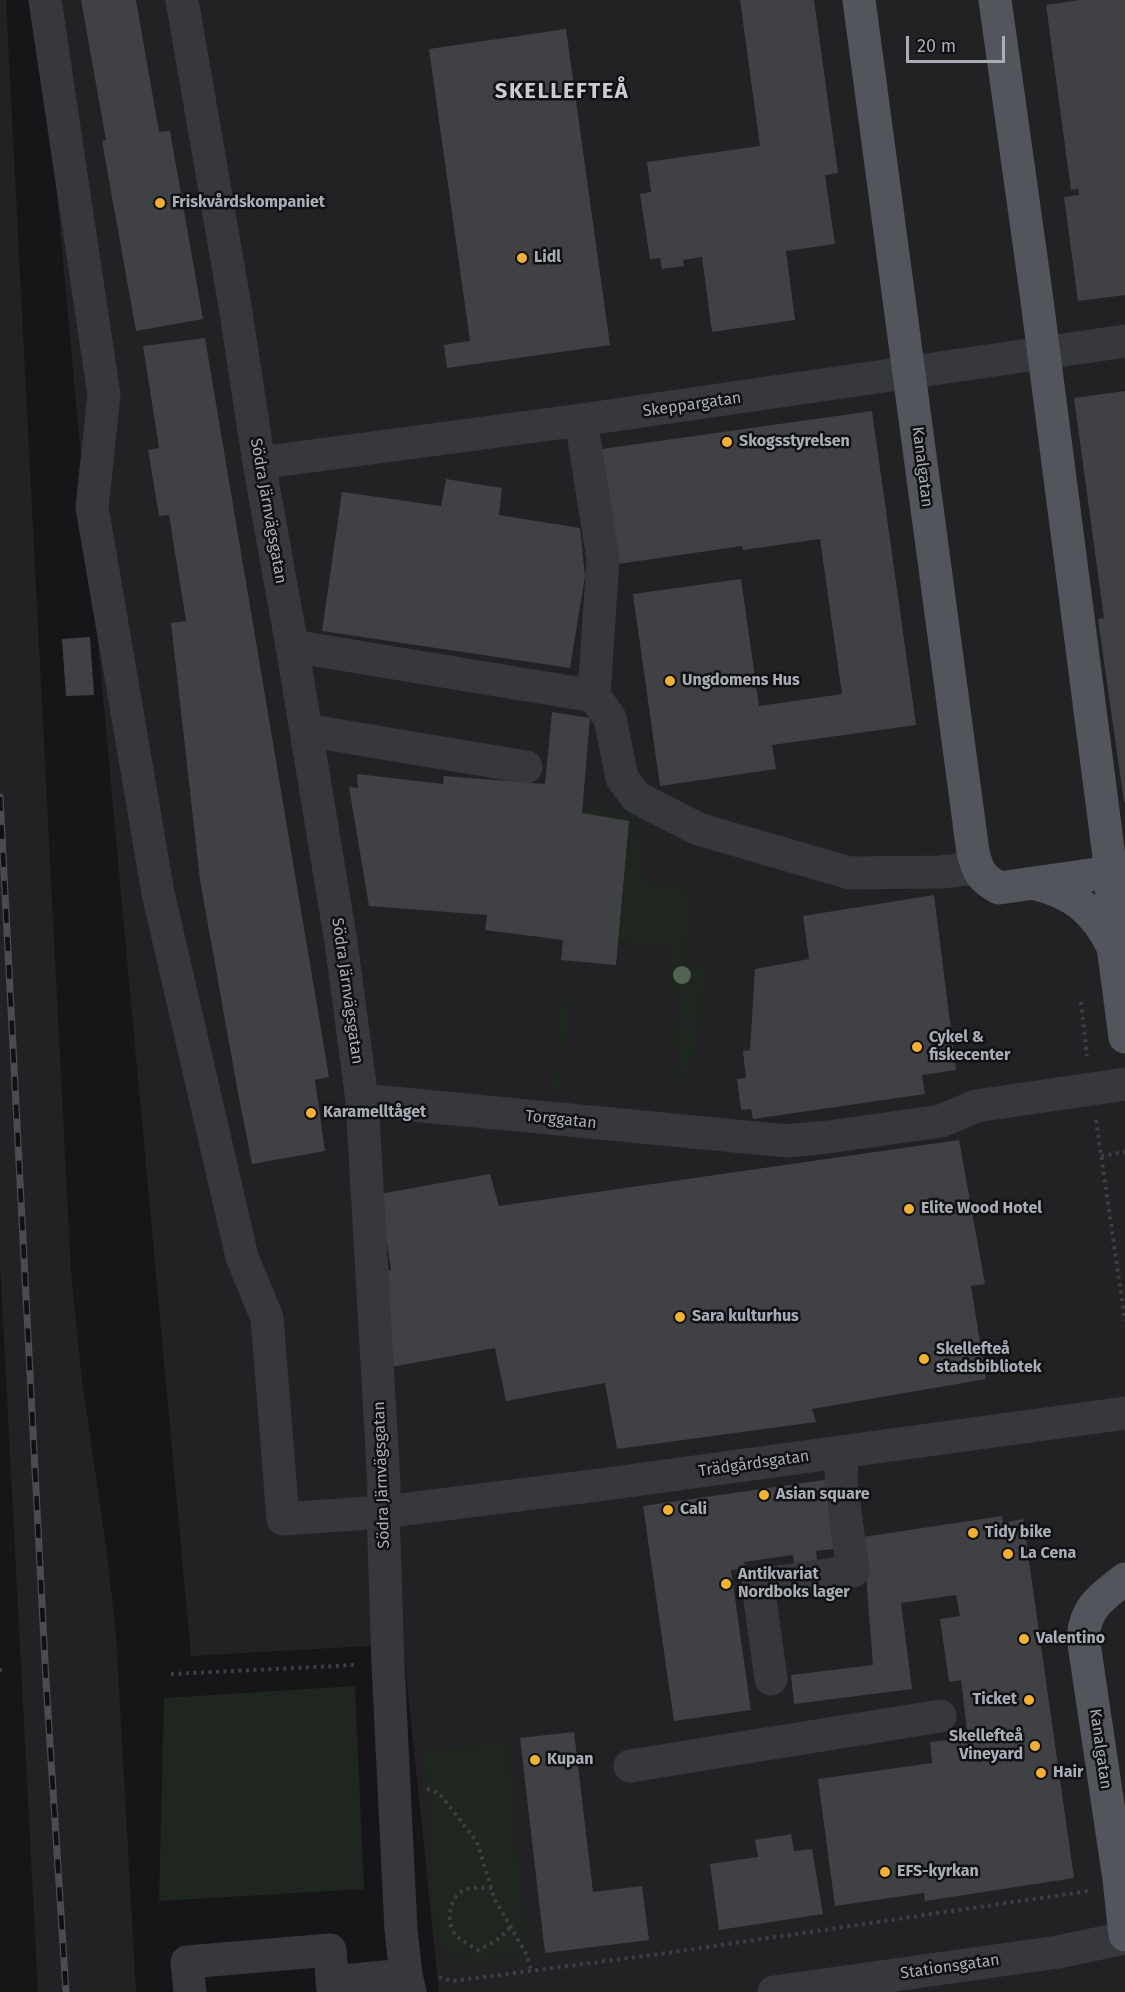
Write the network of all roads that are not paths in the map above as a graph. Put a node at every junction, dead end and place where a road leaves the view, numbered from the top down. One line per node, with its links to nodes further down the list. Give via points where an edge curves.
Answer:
1 (45, 0): 23 (street, Trädgårdsgatan, via 104,394 92,507 158,893 242,1257 267,1318 283,1519)
2 (182, 0): 9 (street, Södra Järnvägsgatan)
3 (859, 0): 7 (main road, Kanalgatan)
4 (995, 0): 6 (main road)
5 (1125, 341): 6 (street, Skeppargatan)
6 (1043, 353): 7 (street, Skeppargatan); 15 (main road)
7 (910, 373): 8 (street, Skeppargatan); 14 (main road, Kanalgatan)
8 (581, 420): 9 (street, Skeppargatan); 11 (street, via 603,559)
9 (259, 463): 10 (street, Södra Järnvägsgatan)
10 (292, 645): 11 (street); 12 (street, Södra Järnvägsgatan)
11 (594, 696): 14 (street, via 610,718 622,778 636,797 698,829 850,873 940,873)
12 (306, 730): 13 (street); 20 (street, Södra Järnvägsgatan)
13 (526, 767)
14 (977, 868): 16 (main road, via 986,881 999,888)
15 (1118, 872): 16 (main road); 17 (main road)
16 (1035, 884): 17 (main road, via 1052,888 1087,908 1105,929)
17 (1113, 947): 18 (main road)
18 (1125, 1037)
19 (1125, 1084): 20 (street, Torggatan, via 976,1106 941,1121 787,1140)
20 (362, 1100): 23 (street, Södra Järnvägsgatan)
21 (1125, 1413): 22 (street, Trädgårdsgatan)
22 (842, 1452): 23 (street, Trädgårdsgatan); 25 (street, via 841,1482 853,1571 758,1585)
23 (383, 1512): 29 (street, Södra Järnvägsgatan, via 401,1930)
24 (1125, 1579): 28 (main road, Kanalgatan, via 1092,1609 1083,1637)
25 (771, 1679)
26 (940, 1716): 27 (street)
27 (630, 1766)
28 (1125, 1936): 32 (street, Stationsgatan, via 1058,1952)
29 (408, 1983): 30 (street)
30 (332, 1987): 31 (street, via 330,1950 187,1962)
31 (189, 1992)
32 (774, 1992)

